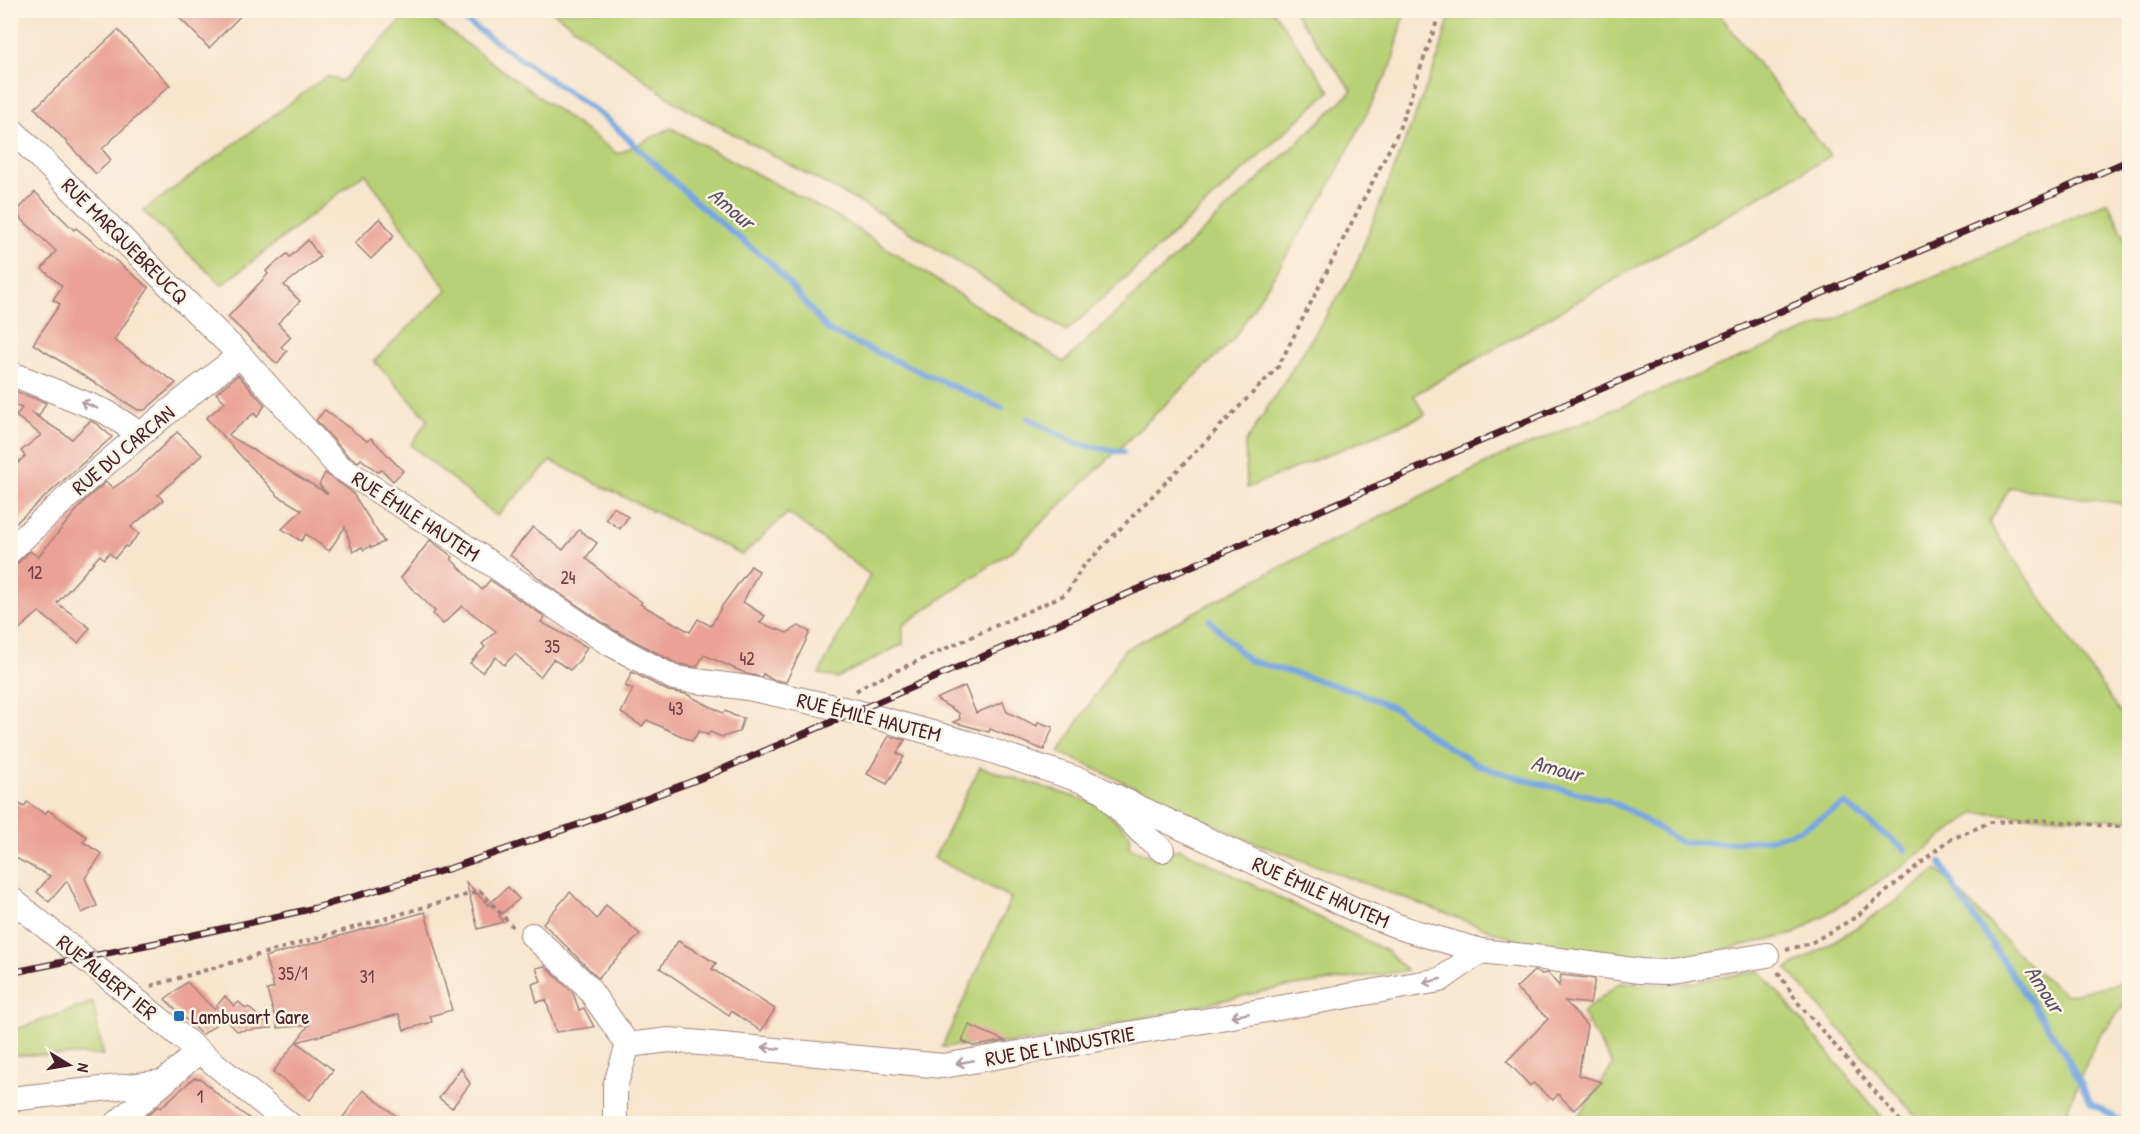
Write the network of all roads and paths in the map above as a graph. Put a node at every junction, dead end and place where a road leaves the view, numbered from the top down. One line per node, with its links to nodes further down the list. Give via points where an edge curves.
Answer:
1 (1441, 10): 7 (path, via 1398,132 1278,367 1082,568 1066,594 865,685)
2 (10, 128): 3 (street, RUE MARQUEBREUCQ)
3 (240, 355): 5 (street, RUE DU CARCAN); 7 (street, RUE ÉMILE HAUTEM, via 338,466 607,642 675,678 748,688)
4 (10, 373): 5 (street, one-way to 4, via 106,412)
5 (140, 434): 6 (street, RUE DU CARCAN)
6 (10, 551)
7 (834, 707): 8 (street, RUE ÉMILE HAUTEM, via 968,743)
8 (1102, 789): 10 (street); 13 (street, RUE ÉMILE HAUTEM, via 1356,910)
9 (2130, 828): 14 (path, via 2042,820 1991,822 1947,841 1856,917 1811,944)
10 (1162, 850)
11 (10, 898): 15 (street, RUE ALBERT IER)
12 (532, 935): 15 (path, via 523,938 480,891); 16 (street, via 586,985)
13 (1481, 951): 14 (street, RUE ÉMILE HAUTEM, via 1667,972); 16 (street, RUE DE L'INDUSTRIE, one-way to 16, via 1440,980 943,1066 669,1040)
14 (1767, 955): 23 (path, via 1799,1004)
15 (127, 993): 17 (street, RUE ALBERT IER)
16 (628, 1045): 22 (street, via 615,1086)
17 (199, 1051): 18 (street); 21 (street, RUE ALBERT IER)
18 (164, 1082): 19 (street); 20 (street)
19 (10, 1099)
20 (116, 1124)
21 (289, 1124)
22 (615, 1124)
23 (1904, 1124)

